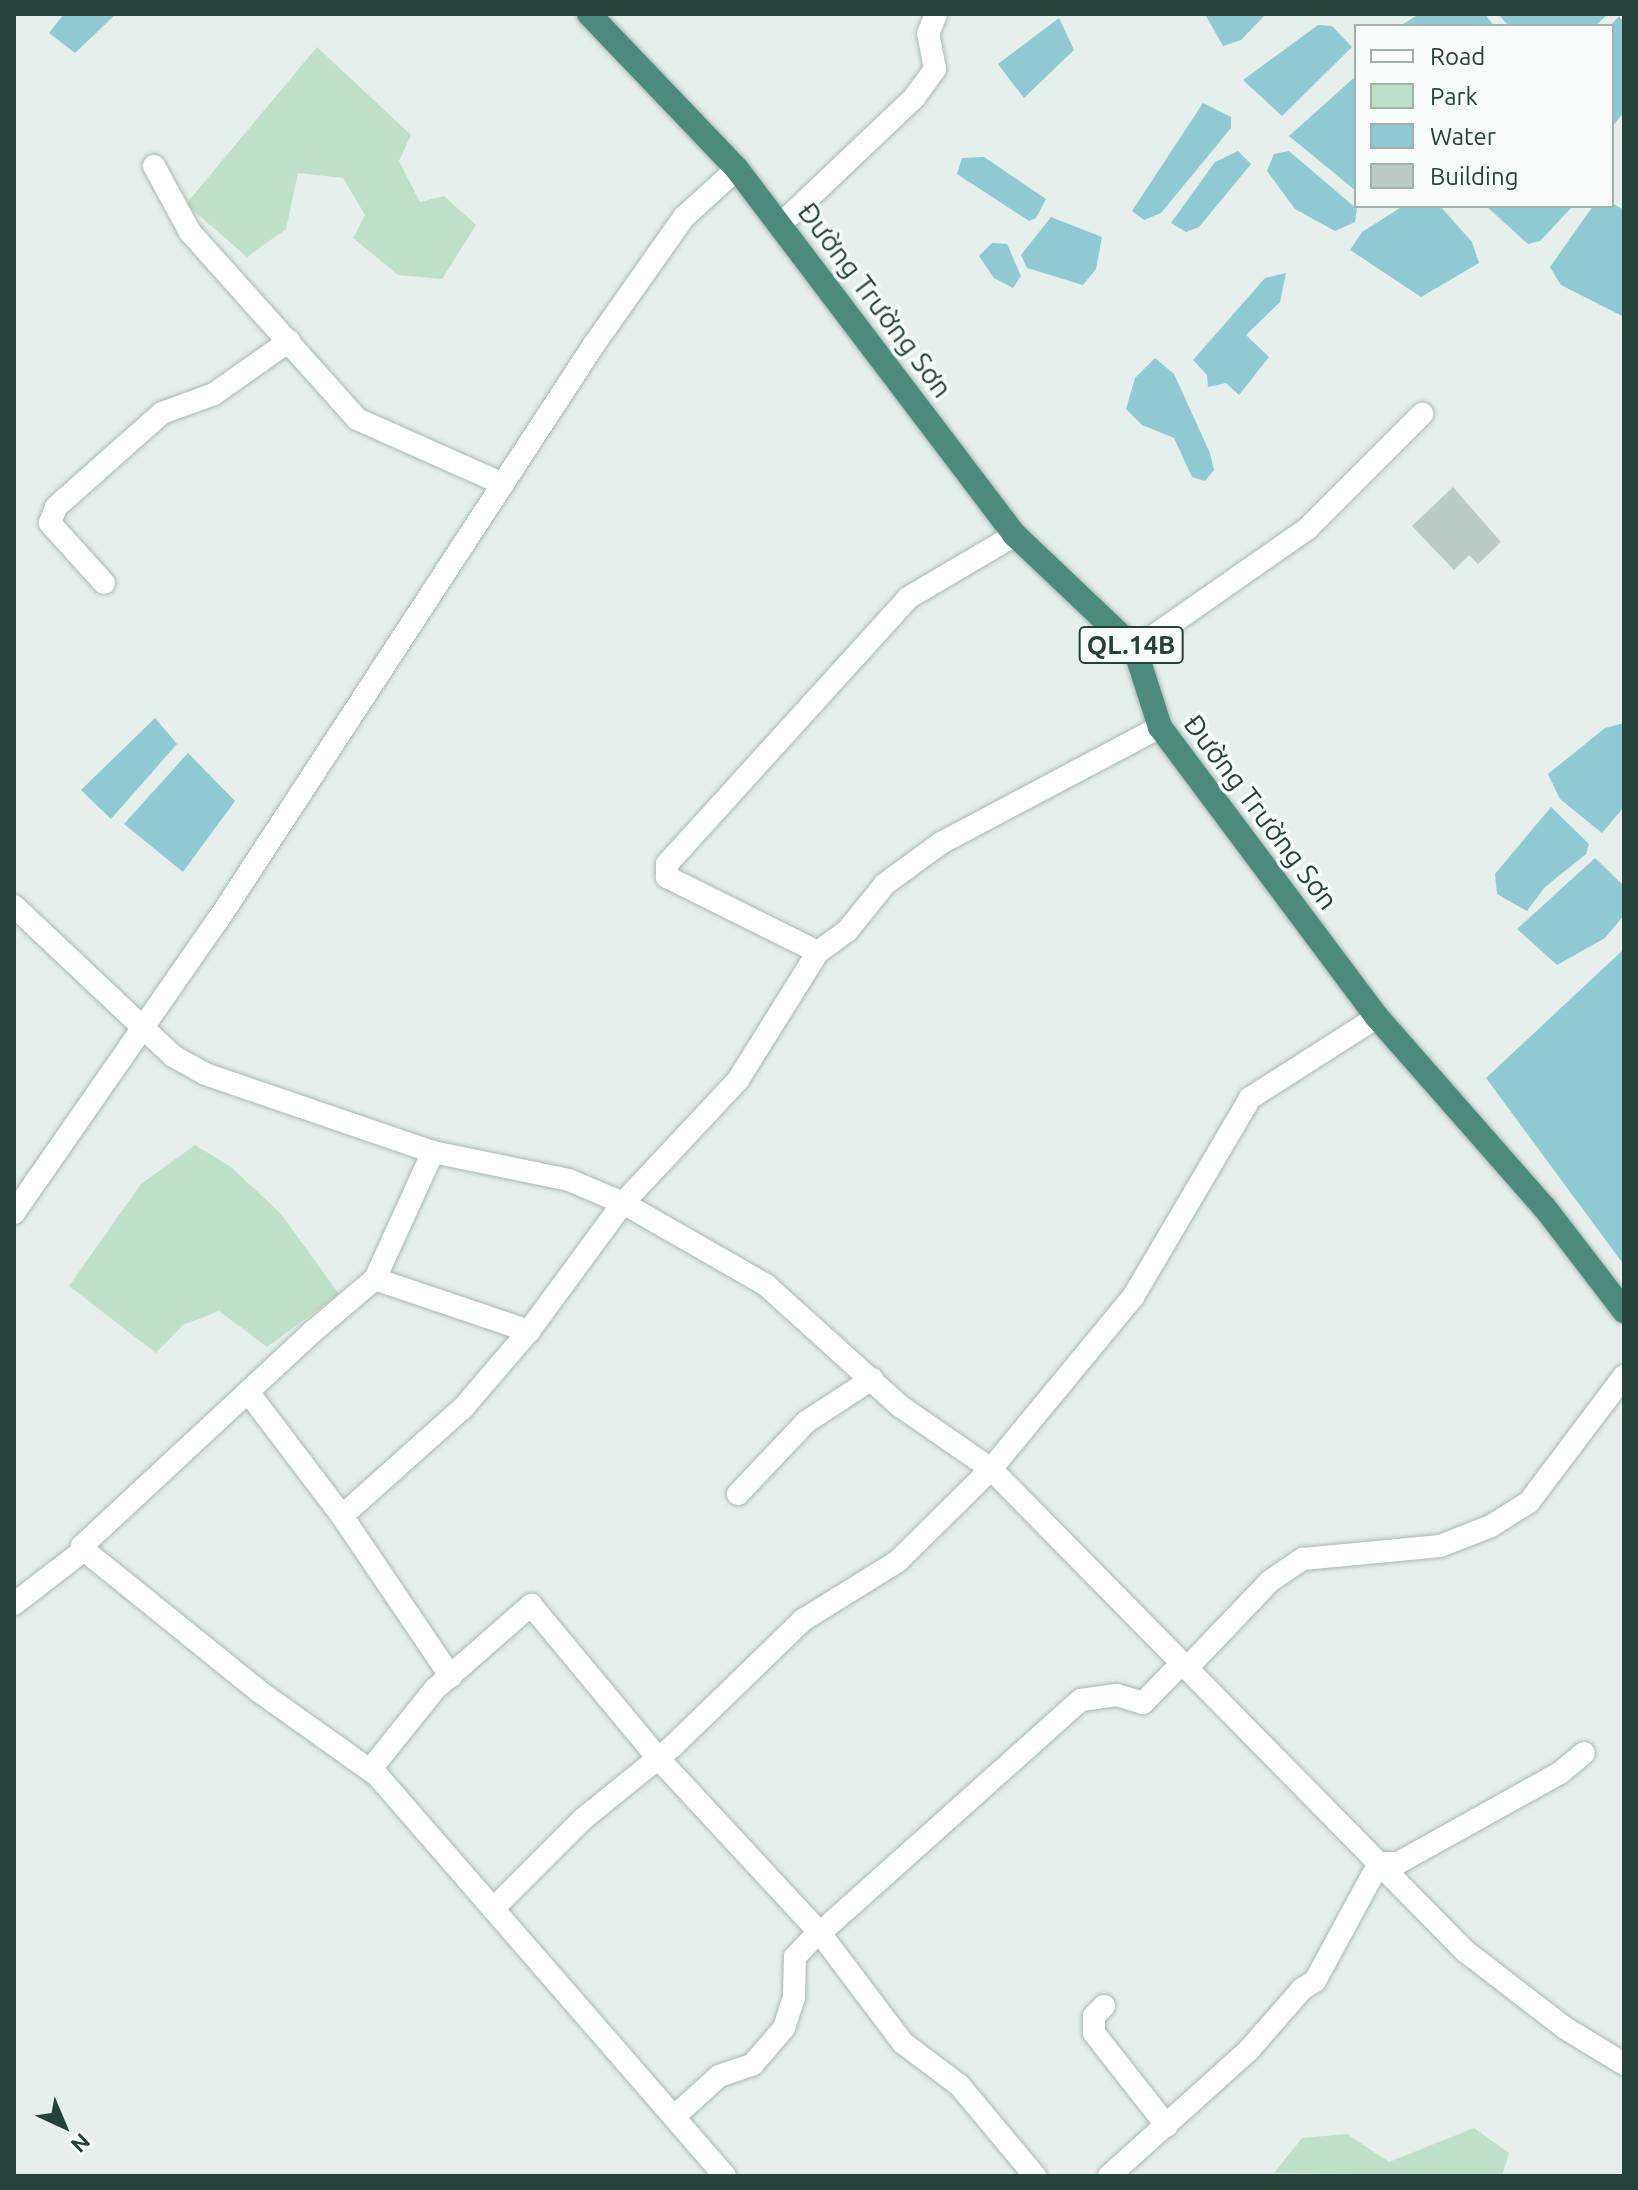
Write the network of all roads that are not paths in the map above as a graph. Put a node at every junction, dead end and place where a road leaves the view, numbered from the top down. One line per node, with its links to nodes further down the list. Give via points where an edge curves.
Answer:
1 (589, 14): 4 (highway, Đường Trường Sơn / QL.14B)
2 (936, 14): 5 (street, via 928,34 935,69 914,98)
3 (154, 166): 6 (street, via 190,232)
4 (737, 169): 5 (highway, Đường Trường Sơn / QL.14B); 8 (street, via 684,217)
5 (780, 225): 9 (highway, Đường Trường Sơn / QL.14B)
6 (289, 341): 8 (street, via 357,419); 10 (street, via 214,394 162,413 56,507 50,523)
7 (1422, 414): 11 (street, via 1307,529)
8 (503, 484): 16 (street)
9 (1015, 535): 11 (highway, Đường Trường Sơn / QL.14B); 14 (street, via 908,598 667,864 667,877)
10 (104, 583)
11 (1135, 649): 12 (highway, Đường Trường Sơn / QL.14B)
12 (1160, 727): 14 (street, via 941,843 885,884 847,931); 15 (highway, Đường Trường Sơn / QL.14B)
13 (14, 906): 16 (street)
14 (818, 952): 18 (street, via 738,1080)
15 (1377, 1017): 21 (highway, Đường Trường Sơn / QL.14B, via 1545,1208); 26 (street, via 1250,1098 1133,1297)
16 (143, 1027): 17 (street, via 173,1056 205,1074); 19 (street)
17 (433, 1152): 18 (street, via 569,1180); 20 (street)
18 (623, 1203): 22 (street); 24 (street, via 766,1285)
19 (14, 1213)
20 (375, 1279): 22 (street); 25 (street)
21 (1624, 1311)
22 (529, 1331): 28 (street, via 463,1408)
23 (1624, 1376): 31 (street, via 1529,1502 1491,1526 1440,1546 1303,1559 1270,1581)
24 (872, 1379): 26 (street, via 900,1406); 27 (street, via 806,1422)
25 (248, 1392): 28 (street); 29 (street, via 82,1546)
26 (991, 1469): 31 (street); 34 (street, via 898,1561 803,1620)
27 (738, 1494)
28 (342, 1516): 32 (street)
29 (84, 1550): 30 (street); 35 (street, via 260,1692)
30 (14, 1604)
31 (1185, 1665): 36 (street); 38 (street, via 1143,1703 1117,1695 1081,1700)
32 (451, 1677): 34 (street, via 531,1605); 35 (street, via 435,1689)
33 (1584, 1753): 36 (street, via 1560,1773 1398,1863)
34 (658, 1758): 37 (street, via 583,1819); 38 (street)
35 (370, 1770): 37 (street)
36 (1379, 1863): 40 (street, via 1465,1951 1565,2028); 42 (street, via 1315,1981)
37 (493, 1909): 41 (street)
38 (819, 1932): 41 (street, via 795,1957 794,1997 784,2028 753,2064 719,2076); 44 (street, via 903,2043 959,2085)
39 (1104, 2006): 42 (street, via 1094,2016 1094,2033)
40 (1624, 2064)
41 (674, 2117): 43 (street)
42 (1167, 2126): 45 (street)
43 (725, 2176)
44 (1035, 2176)
45 (1109, 2176)

